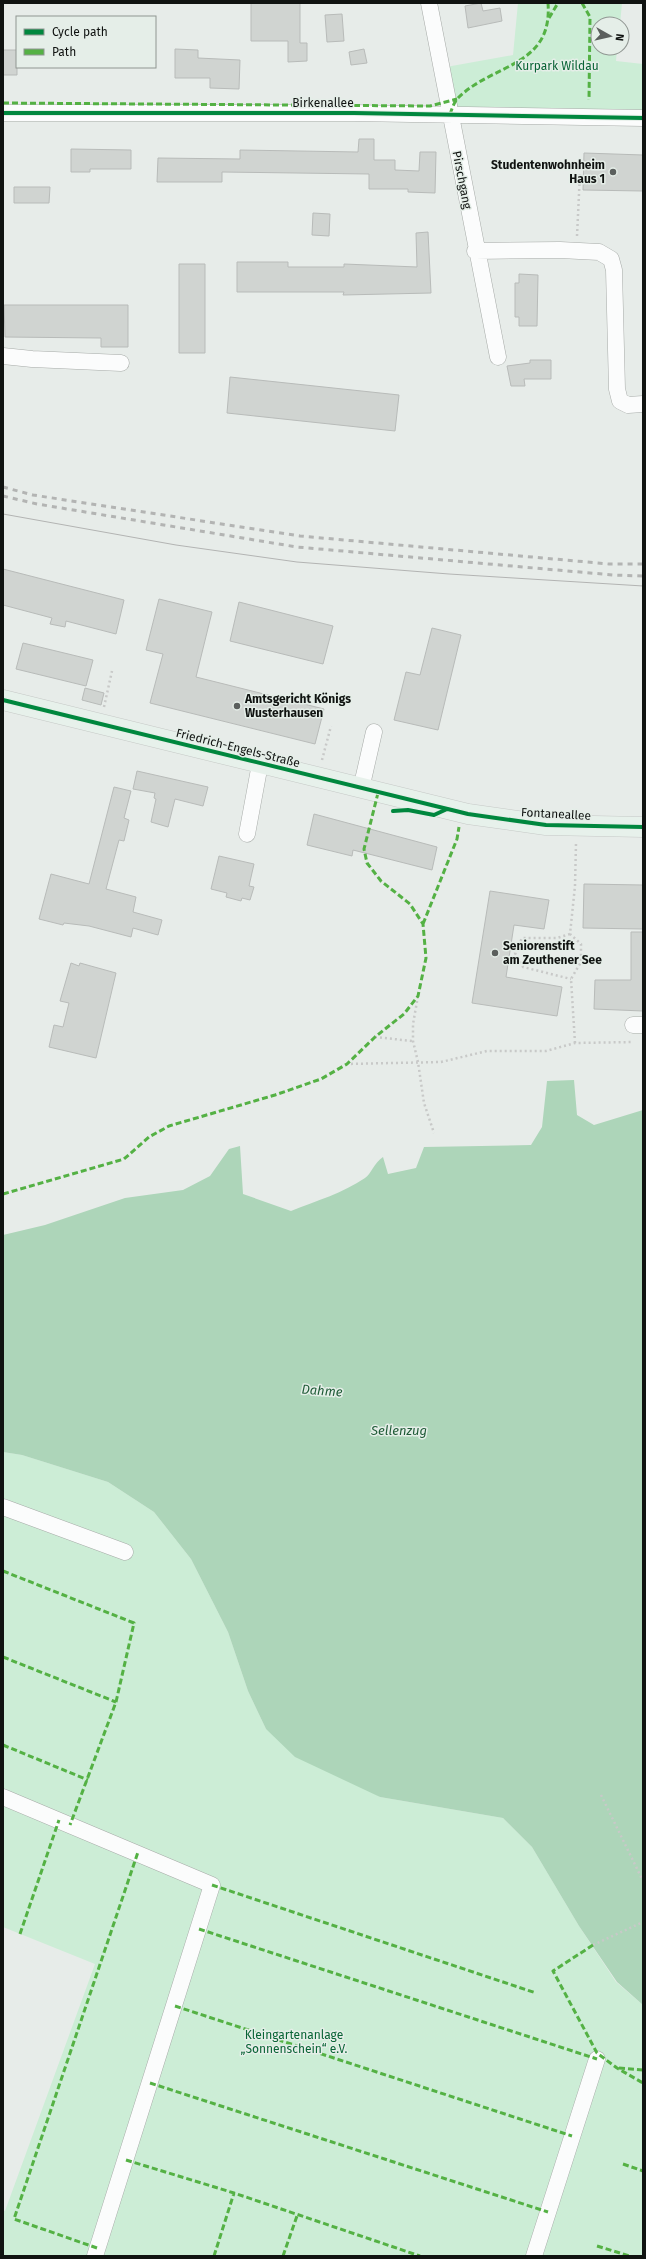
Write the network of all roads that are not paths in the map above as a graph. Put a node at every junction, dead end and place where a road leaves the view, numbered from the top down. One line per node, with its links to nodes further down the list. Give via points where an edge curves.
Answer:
1 (429, 3): 3 (street, Pirschgang)
2 (3, 113): 3 (street, Birkenallee)
3 (450, 114): 4 (street, Birkenallee); 5 (street, Pirschgang)
4 (643, 118)
5 (475, 251): 7 (street, Pirschgang); 9 (street, via 599,252 611,258 614,270 617,389 620,401 628,405)
6 (3, 356): 8 (street)
7 (498, 356)
8 (121, 363)
9 (643, 404)
10 (3, 700): 12 (main road, Friedrich-Engels-Straße)
11 (374, 732): 13 (street)
12 (260, 764): 13 (main road, Friedrich-Engels-Straße); 16 (street)
13 (361, 789): 14 (main road, Friedrich-Engels-Straße)
14 (468, 814): 15 (main road, Fontaneallee, via 546,825)
15 (643, 827)
16 (247, 834)
17 (3, 1507): 18 (street)
18 (125, 1552)
19 (3, 1797): 21 (street, via 212,1885)
20 (597, 2059): 22 (street)
21 (95, 2256)
22 (534, 2256)

